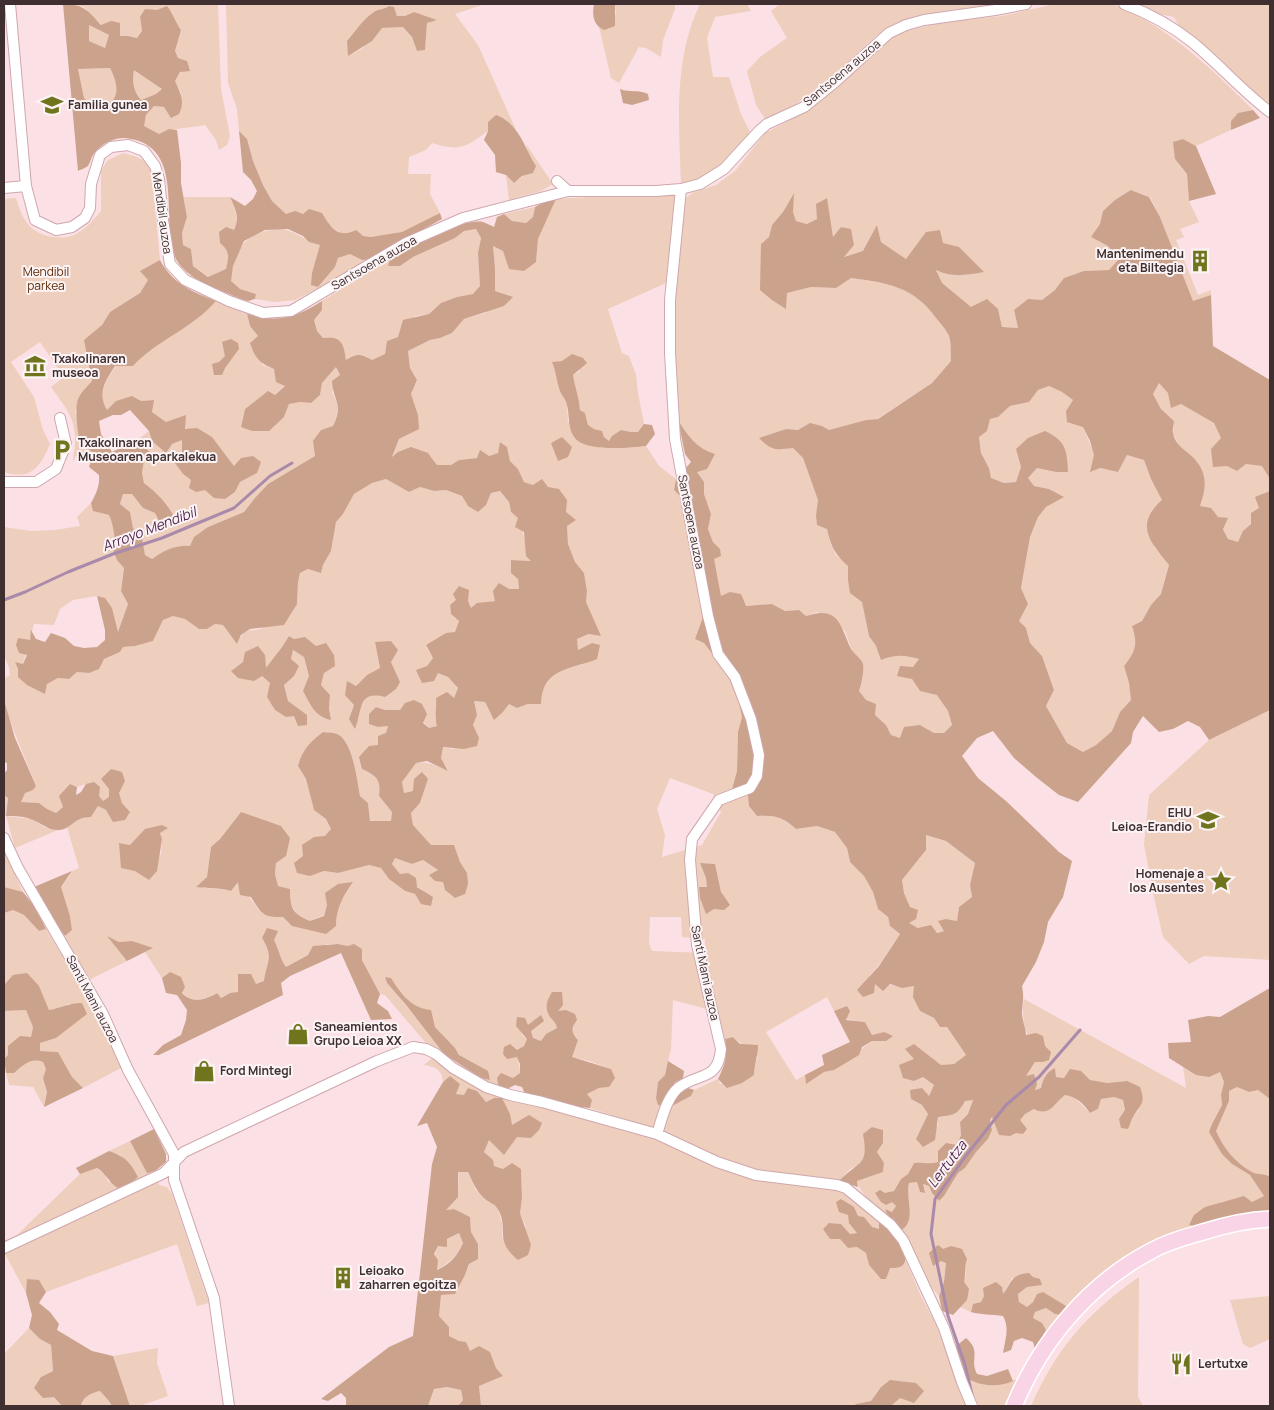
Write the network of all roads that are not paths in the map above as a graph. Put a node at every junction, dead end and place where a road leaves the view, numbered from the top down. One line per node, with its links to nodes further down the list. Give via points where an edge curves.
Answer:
1 (1026, 4): 8 (street, Santsoena auzoa, via 924,20 889,33 804,107 759,131 724,169 700,184)
2 (1124, 4): 4 (street, via 1162,22 1192,42)
3 (8, 11): 6 (street)
4 (1270, 112)
5 (557, 181): 9 (street)
6 (26, 186): 7 (street); 10 (street, Mendibil auzoa, via 35,220 56,230 72,227 85,218 90,208 91,184 100,154 128,145 144,151 155,166 159,179)
7 (4, 188)
8 (681, 189): 9 (street, Santsoena auzoa); 13 (street, Santsoena auzoa, via 670,300 675,439)
9 (568, 191): 10 (street, Santsoena auzoa, via 463,218 406,243 291,311 263,313 229,301 186,280)
10 (170, 264)
11 (60, 418): 12 (street, via 66,444 56,469 36,482)
12 (4, 482)
13 (708, 616): 15 (street, Santi Mami auzoa, via 718,654 735,677 751,719 759,755 757,776 750,788 719,800 692,839 690,860 696,937 721,1049 720,1061 710,1073 678,1088 668,1103)
14 (4, 838): 16 (street, Santi Mami auzoa, via 18,868 103,1014 128,1070 174,1154)
15 (657, 1134): 16 (street, via 486,1087 426,1048 413,1047 184,1152); 21 (street, via 716,1162 756,1175 837,1185 864,1201 903,1240 944,1328)
16 (175, 1162): 19 (street, via 164,1173); 20 (street, Santi Mami auzoa, via 174,1180 214,1298)
17 (1270, 1219): 22 (main road, via 1221,1227 1179,1239 1132,1261 1099,1287 1066,1320 1036,1363)
18 (1270, 1228): 23 (main road, via 1220,1234 1180,1246 1137,1268 1100,1296 1074,1324 1046,1361)
19 (4, 1248)
20 (229, 1406)
21 (972, 1406)
22 (1014, 1406)
23 (1024, 1406)

